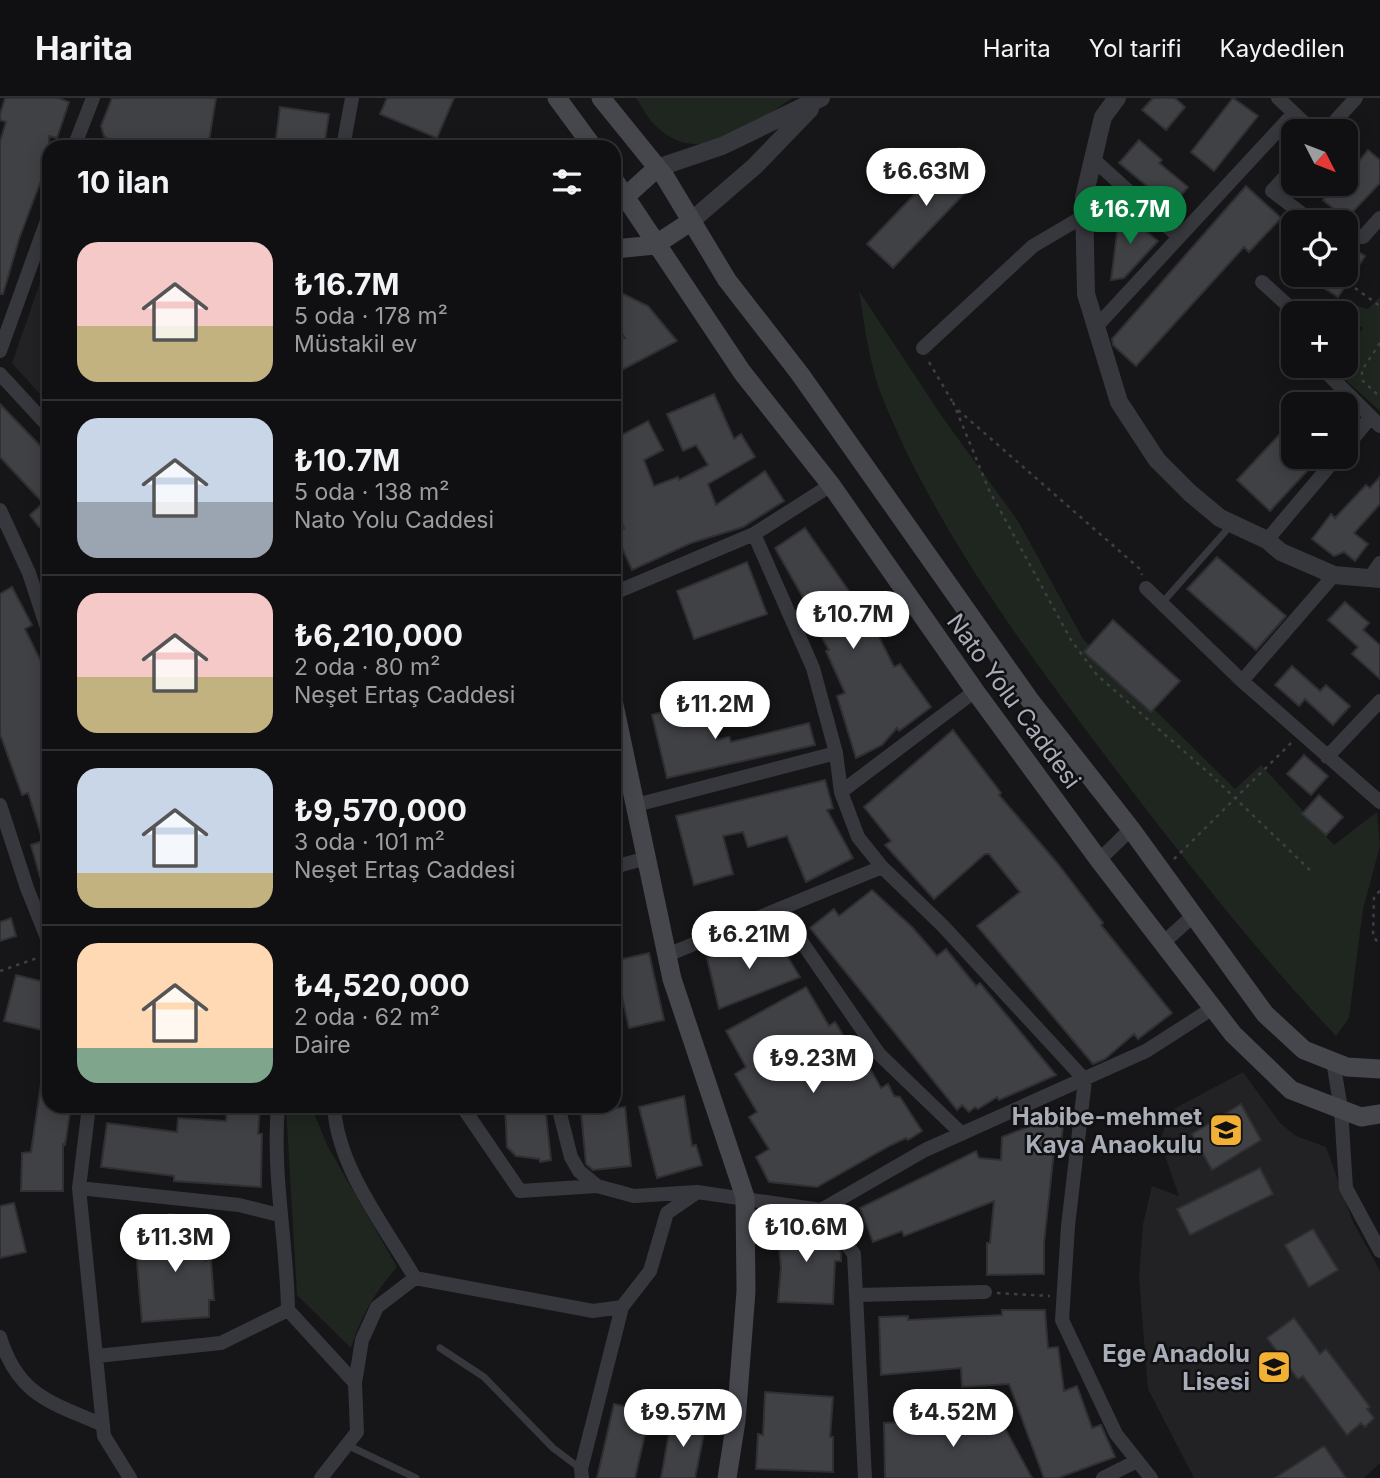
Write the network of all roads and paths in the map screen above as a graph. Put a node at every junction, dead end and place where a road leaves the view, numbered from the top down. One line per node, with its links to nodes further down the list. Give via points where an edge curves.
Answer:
1 (93, 98): 12 (street)
2 (352, 98): 13 (street)
3 (557, 98): 14 (main road)
4 (601, 98): 16 (main road)
5 (1117, 98): 15 (street, via 1103,117)
6 (1278, 98): 9 (street)
7 (1356, 98): 11 (street)
8 (820, 99): 16 (street, via 722,146); 23 (street, via 755,166)
9 (1294, 113): 10 (street); 26 (street)
10 (1300, 119)
11 (1337, 119)
12 (77, 140)
13 (344, 140)
14 (588, 140)
15 (1093, 159): 21 (street); 26 (street)
16 (657, 168): 18 (main road); 23 (main road)
17 (1281, 181): 20 (street, via 1272,191)
18 (621, 192)
19 (621, 198): 27 (main road, Nato Yolu Caddesi)
20 (1297, 210)
21 (1084, 216): 33 (street, via 1086,294); 35 (street, via 1033,246)
22 (1380, 218): 25 (street, via 1363,237)
23 (690, 222): 27 (main road); 68 (main road, via 1021,688)
24 (42, 234): 36 (street)
25 (1358, 236)
26 (1179, 237): 33 (street)
27 (655, 245): 28 (main road); 45 (main road, Nato Yolu Caddesi, via 741,372)
28 (621, 248)
29 (1262, 282): 31 (street)
30 (1355, 288): 32 (path)
31 (1283, 301)
32 (1380, 306)
33 (1096, 327): 47 (street, via 1119,402 1157,460 1190,494)
34 (1380, 342): 39 (path, via 1362,370 1362,380)
35 (923, 348): 40 (path)
36 (0, 351)
37 (0, 374): 41 (street)
38 (1332, 378): 42 (street)
39 (1380, 397)
40 (953, 402): 52 (path, via 1140,569); 64 (path, via 989,491 1071,640 1097,675)
41 (42, 419)
42 (1375, 422): 43 (street)
43 (1358, 437)
44 (1327, 469): 49 (street)
45 (831, 485): 48 (street); 57 (main road, Nato Yolu Caddesi)
46 (0, 510): 55 (street)
47 (1232, 523): 49 (street); 54 (lane)
48 (754, 534): 53 (street); 61 (street, via 813,668)
49 (1267, 540): 51 (street, via 1281,552)
50 (1377, 573): 51 (street)
51 (1335, 575): 56 (street)
52 (1146, 588): 54 (street)
53 (621, 590)
54 (1162, 603): 56 (street)
55 (42, 613)
56 (1242, 681): 59 (street)
57 (975, 691): 63 (street); 70 (main road, Nato Yolu Caddesi)
58 (1380, 701): 62 (street)
59 (1300, 733): 62 (street); 64 (path)
60 (621, 737): 67 (main road)
61 (836, 753): 63 (street); 67 (street)
62 (1327, 757): 65 (street)
63 (841, 792): 72 (street, via 858,837)
64 (1237, 800): 73 (path); 74 (path)
65 (1380, 802)
66 (0, 805): 80 (street)
67 (636, 805): 69 (main road)
68 (1131, 829): 70 (street); 73 (main road)
69 (647, 859): 71 (street); 83 (main road)
70 (1099, 860): 81 (main road, Nato Yolu Caddesi)
71 (621, 865)
72 (882, 867): 76 (street); 89 (street)
73 (1161, 871): 77 (main road)
74 (1312, 873)
75 (1380, 891): 78 (path, via 1374,897)
76 (779, 909): 83 (street); 97 (street, via 879,1054)
77 (1194, 915): 81 (street); 87 (main road, via 1265,1014 1304,1050)
78 (1374, 923): 79 (path); 82 (path, via 1373,936)
79 (1380, 924)
80 (42, 926)
81 (1163, 943): 86 (main road, Nato Yolu Caddesi)
82 (1380, 945)
83 (667, 955): 101 (main road)
84 (42, 956): 85 (path)
85 (0, 971)
86 (1213, 1008): 89 (street, via 1146,1051); 90 (main road, Nato Yolu Caddesi, via 1291,1090)
87 (1333, 1061): 88 (main road, via 1347,1067); 90 (street)
88 (1380, 1069)
89 (1085, 1080): 97 (street); 108 (street)
90 (1341, 1109): 96 (main road, Nato Yolu Caddesi, via 1361,1117); 104 (street, via 1346,1188)
91 (88, 1113): 99 (street)
92 (278, 1113): 103 (street)
93 (334, 1113): 105 (street, via 358,1181)
94 (467, 1113): 98 (street, via 520,1191)
95 (560, 1113): 98 (street, via 571,1157)
96 (1380, 1114)
97 (962, 1134): 102 (street)
98 (597, 1186): 100 (street, via 634,1196)
99 (79, 1188): 103 (street, via 239,1205); 113 (street)
100 (697, 1192): 101 (street); 109 (street, via 667,1213 650,1271)
101 (745, 1198): 102 (street); 122 (main road, via 746,1291)
102 (821, 1210): 107 (street, via 854,1254)
103 (279, 1215): 110 (street, via 288,1265)
104 (1380, 1251)
105 (415, 1278): 109 (street, via 593,1311); 114 (street, via 377,1307 362,1340)
106 (985, 1292): 107 (street); 108 (path)
107 (857, 1295): 123 (street)
108 (1064, 1297): 117 (street, via 1062,1320 1116,1434)
109 (622, 1307): 118 (street)
110 (288, 1310): 113 (street, via 221,1343); 114 (street)
111 (0, 1337): 115 (street, via 8,1363 37,1396)
112 (440, 1348): 118 (lane, via 484,1377)
113 (97, 1356): 115 (street)
114 (355, 1383): 116 (street, via 357,1432)
115 (103, 1425): 119 (street, via 104,1436)
116 (347, 1445): 120 (street); 121 (lane)
117 (1138, 1461): 124 (street); 125 (street)
118 (582, 1473)
119 (130, 1478)
120 (321, 1478)
121 (416, 1478)
122 (727, 1478)
123 (865, 1478)
124 (1103, 1478)
125 (1151, 1478)

